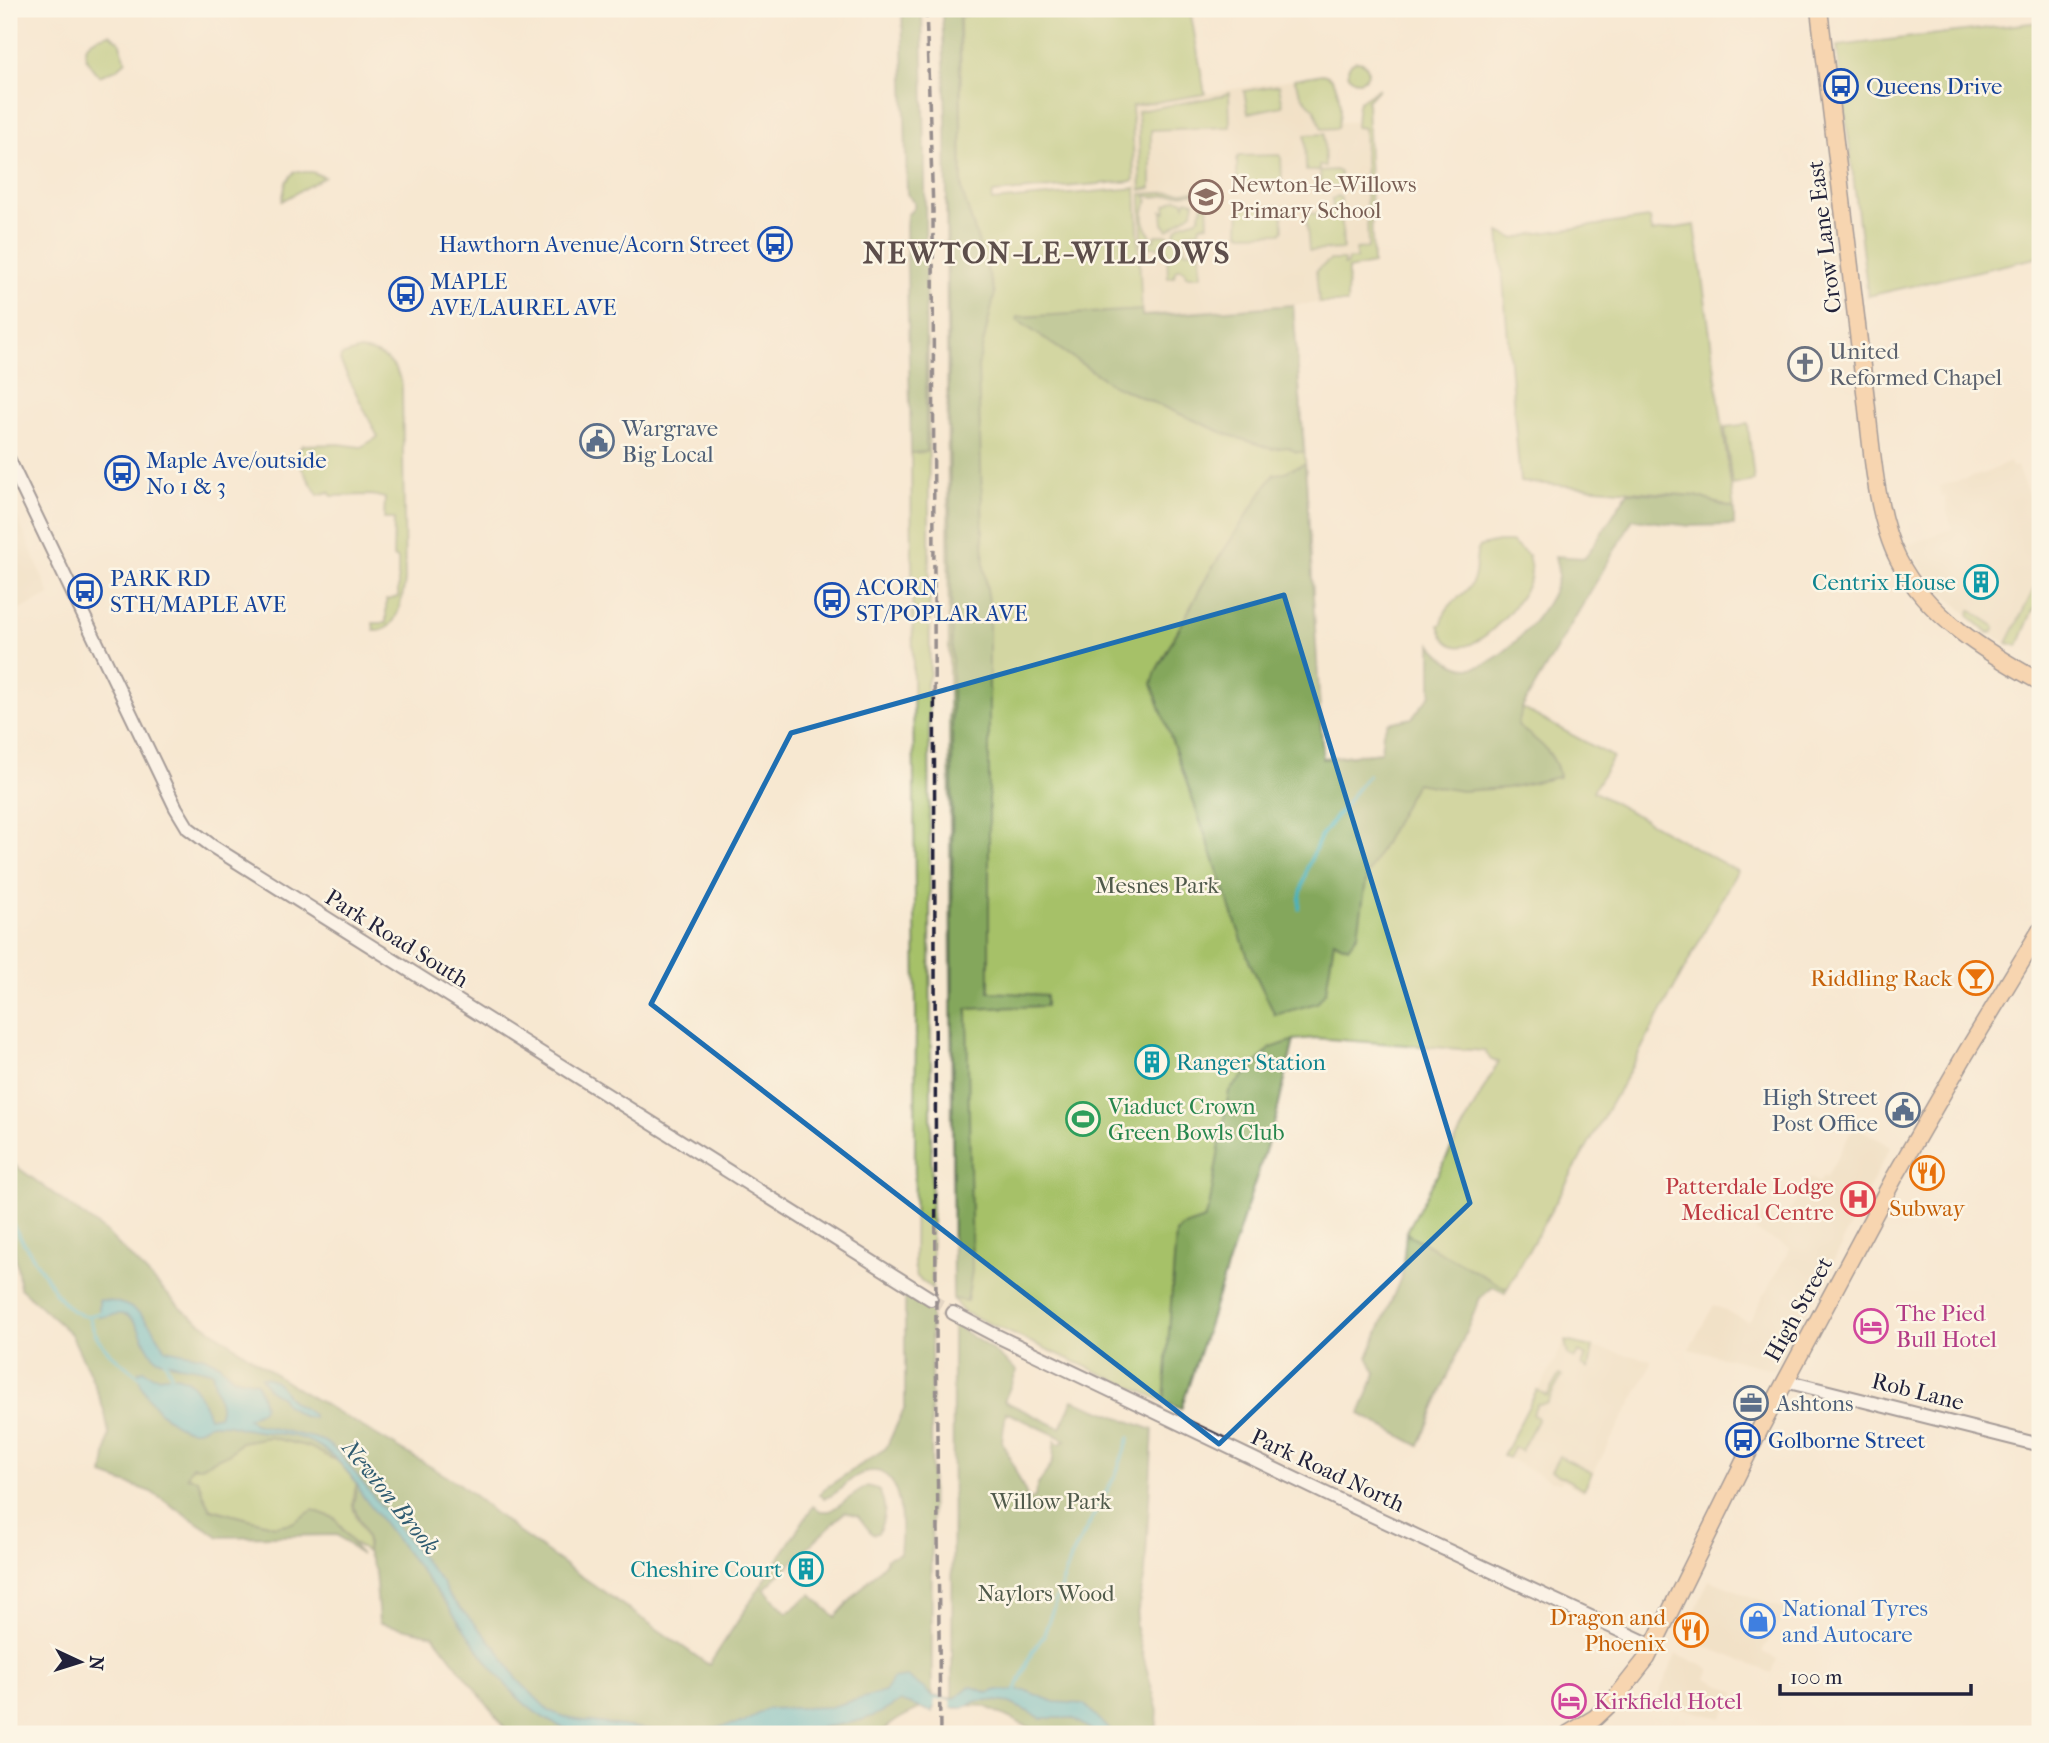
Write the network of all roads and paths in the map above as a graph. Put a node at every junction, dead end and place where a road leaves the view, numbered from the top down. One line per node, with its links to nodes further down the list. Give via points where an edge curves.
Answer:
1 (1819, 9): 3 (main road, Crow Lane East, via 1886,526 1898,560 1934,607 1991,654)
2 (9, 460): 5 (street, Park Road South, via 188,828)
3 (2040, 682)
4 (2040, 931): 7 (main road, High Street, via 1906,1157)
5 (932, 1298)
6 (953, 1313): 9 (street, Park Road North)
7 (1785, 1381): 8 (street, Rob Lane); 9 (main road, High Street)
8 (2040, 1445)
9 (1653, 1646): 10 (main road, High Street, via 1639,1671 1602,1711)
10 (1568, 1734)

